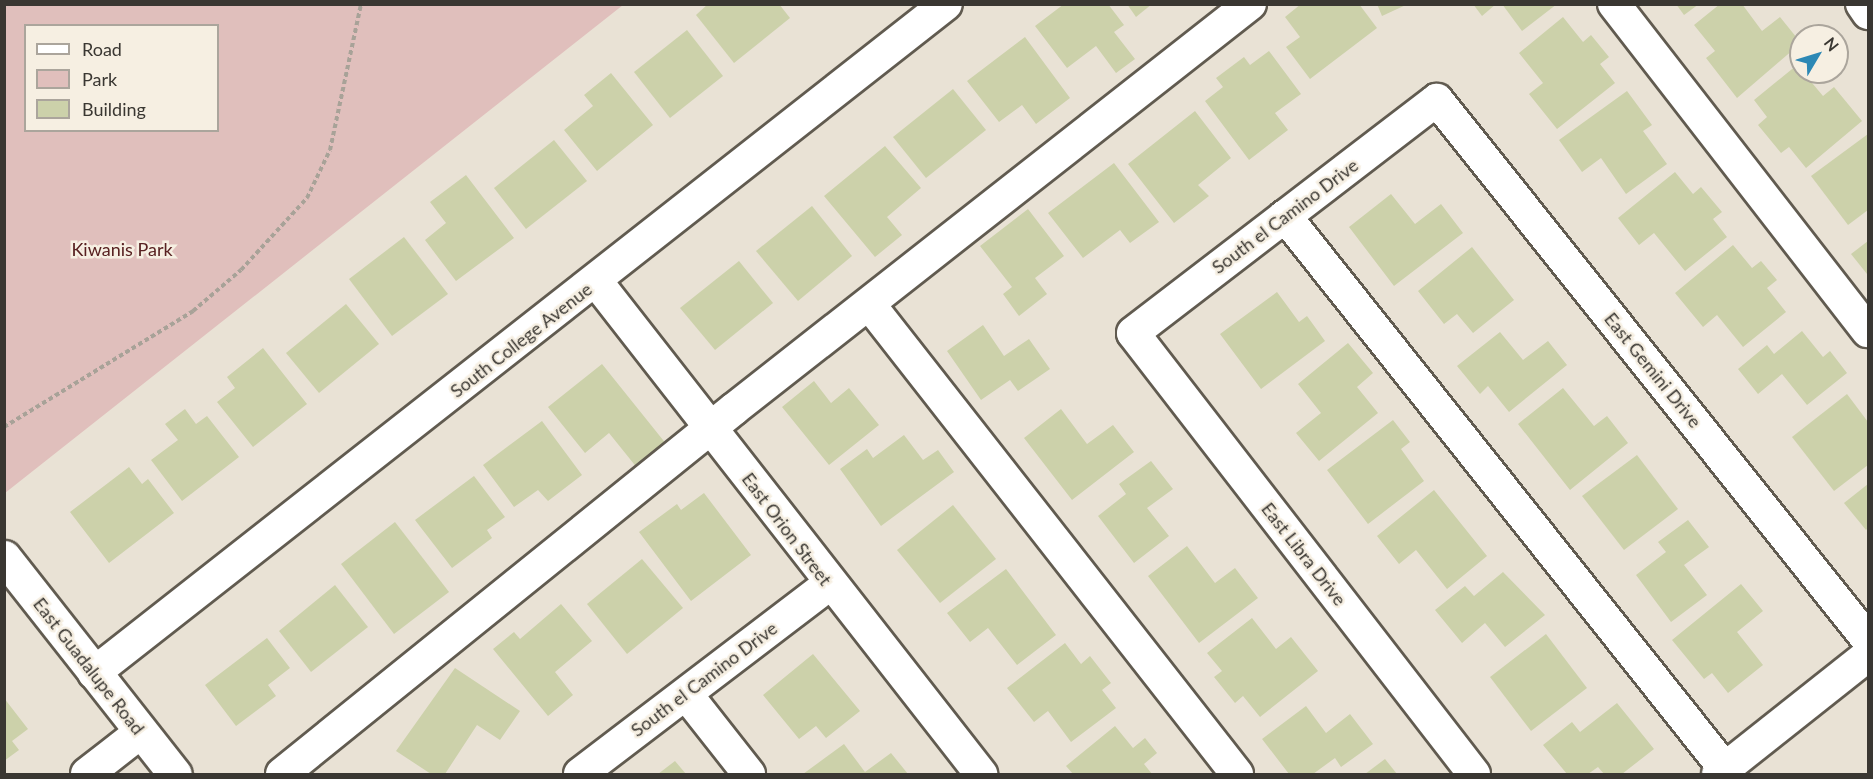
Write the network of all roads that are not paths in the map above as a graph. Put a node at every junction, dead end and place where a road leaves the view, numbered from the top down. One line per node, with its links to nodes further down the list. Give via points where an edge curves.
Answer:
1 (946, 4): 8 (street, South College Avenue)
2 (1250, 4): 9 (street)
3 (1614, 4): 10 (street)
4 (1862, 4): 5 (street)
5 (1869, 13)
6 (1437, 100): 7 (street, South el Camino Drive); 15 (street, East Gemini Drive)
7 (1285, 216): 11 (street, South el Camino Drive); 20 (street)
8 (596, 281): 12 (street, East Orion Street); 17 (street, South College Avenue)
9 (869, 304): 12 (street); 27 (street)
10 (1869, 331)
11 (1133, 333): 28 (street, East Libra Drive)
12 (710, 430): 14 (street, East Orion Street); 23 (street)
13 (4, 557): 17 (main road, East Guadalupe Road)
14 (829, 584): 18 (street, South el Camino Drive); 26 (street, East Orion Street)
15 (1869, 640)
16 (1869, 655): 20 (street)
17 (94, 673): 19 (main road, East Guadalupe Road)
18 (686, 694): 24 (street, South el Camino Drive); 25 (street)
19 (141, 732): 21 (street); 22 (main road, East Guadalupe Road)
20 (1722, 772)
21 (87, 774)
22 (175, 774)
23 (282, 774)
24 (580, 774)
25 (749, 774)
26 (981, 774)
27 (1237, 774)
28 (1474, 774)

